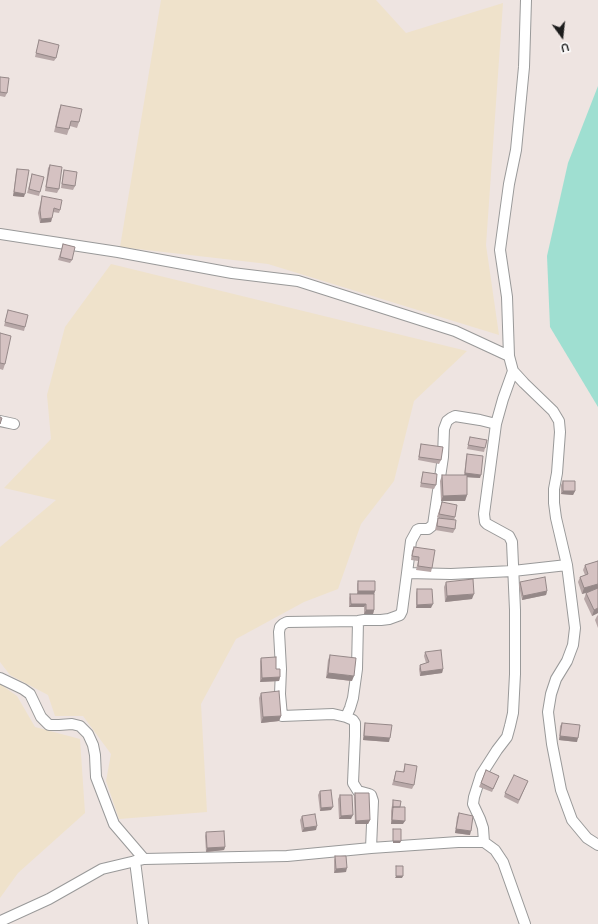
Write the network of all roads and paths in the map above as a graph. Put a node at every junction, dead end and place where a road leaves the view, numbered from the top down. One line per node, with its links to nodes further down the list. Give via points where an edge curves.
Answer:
1 (526, 0): 3 (street, via 524,67 516,150 500,250 508,297)
2 (0, 234): 3 (street, via 232,273 298,281 455,331)
3 (509, 356): 4 (street)
4 (513, 372): 7 (street); 8 (street, via 553,411 559,421 554,503)
5 (0, 421): 6 (street)
6 (14, 424)
7 (496, 424): 9 (street, via 484,519 487,524 511,539); 10 (street, via 455,416 446,421 433,524 428,529 419,529 415,533)
8 (567, 565): 9 (street); 15 (street, via 575,628 573,645 556,679 548,712 561,790 572,820 587,838)
9 (513, 571): 10 (street); 14 (street, via 513,713 507,737 481,775 474,797 473,804 483,828)
10 (406, 573): 11 (street, via 400,614 389,619)
11 (358, 621): 13 (street, via 357,669 353,698); 13 (street, via 287,622 280,627 282,716 333,714)
12 (0, 678): 17 (street, via 30,694 36,708 49,725 72,724 80,726 88,734 95,755 96,777 114,824)
13 (346, 717): 16 (street, via 353,720 355,726 353,783 358,791 369,794 373,801)
14 (484, 842): 16 (street); 20 (street, via 495,850 504,862)
15 (598, 845)
16 (371, 848): 17 (street, via 287,856)
17 (140, 860): 18 (street, via 102,869); 19 (street)
18 (2, 920)
19 (143, 924)
20 (525, 924)

